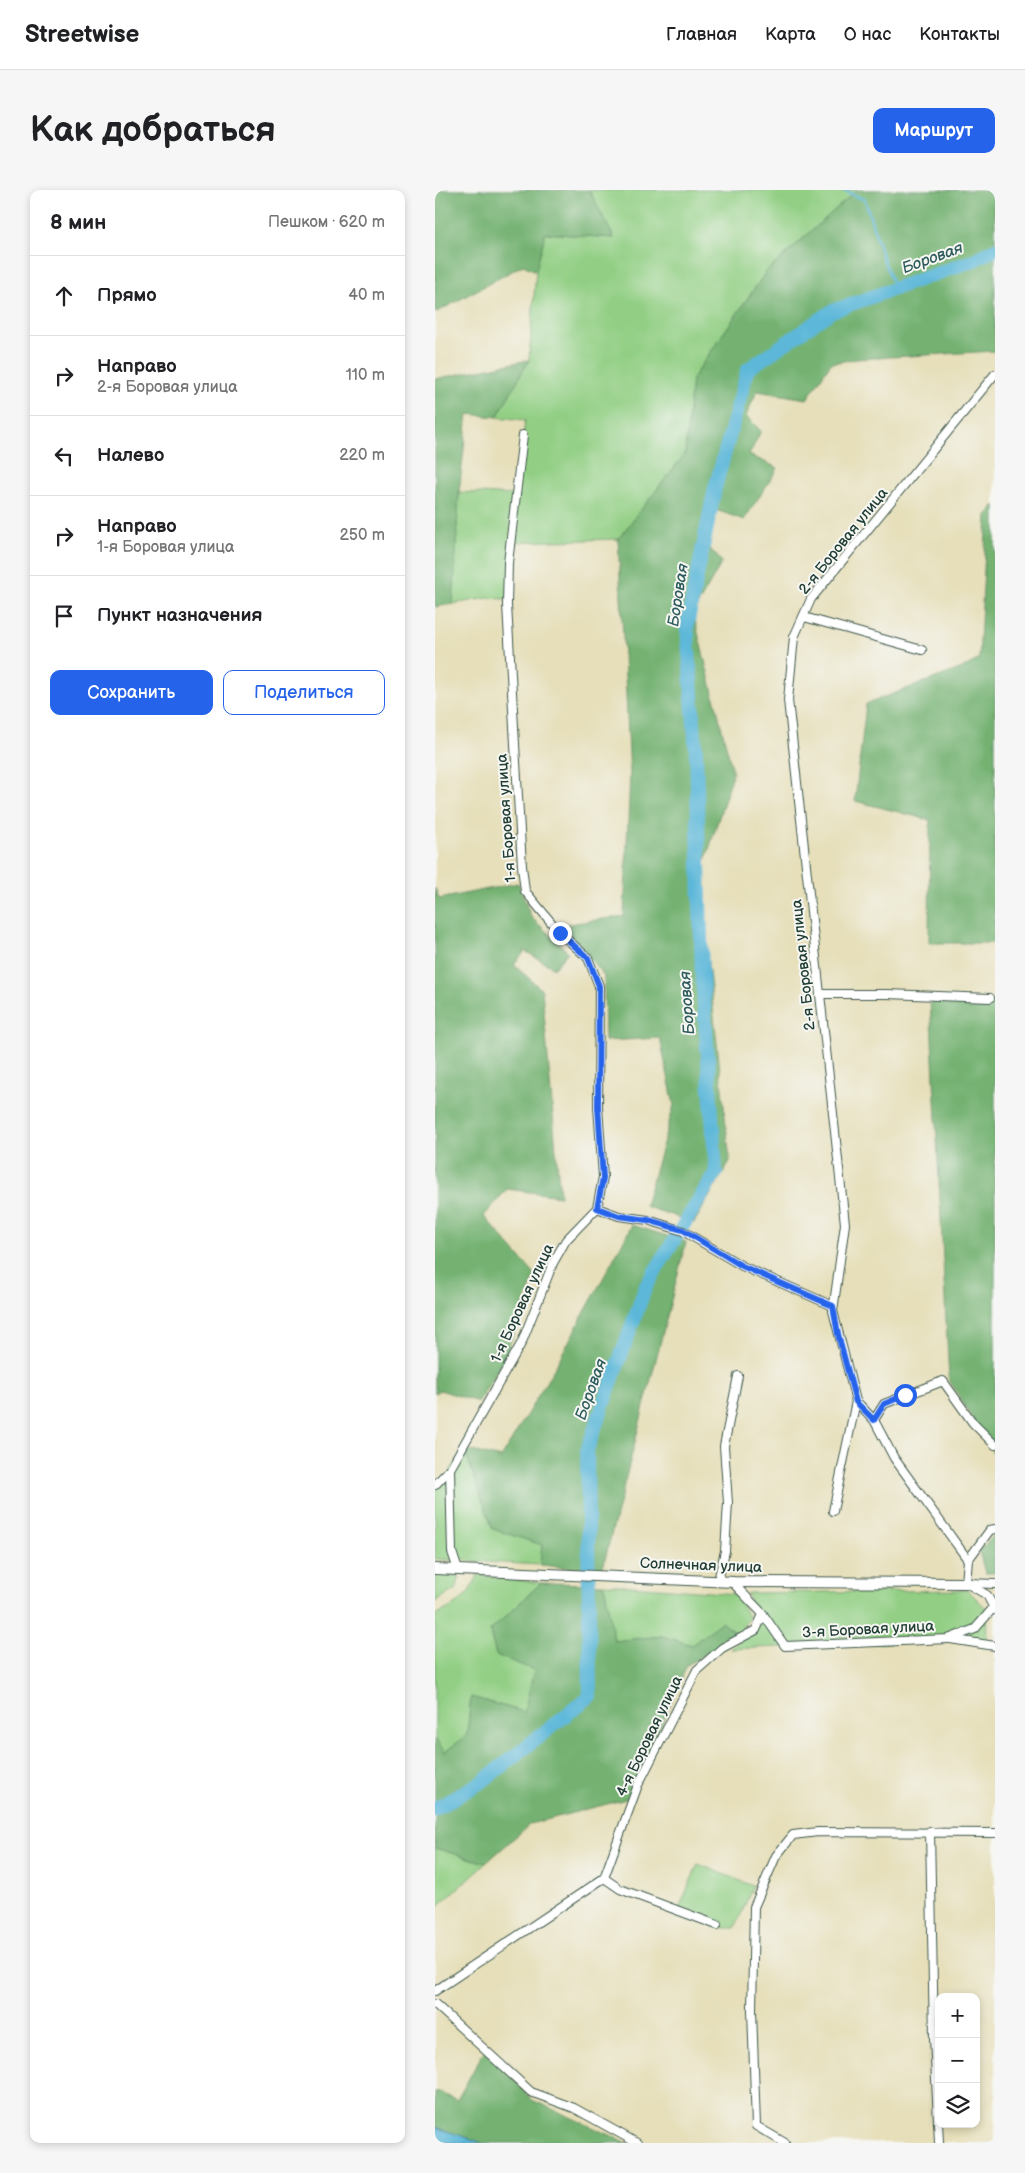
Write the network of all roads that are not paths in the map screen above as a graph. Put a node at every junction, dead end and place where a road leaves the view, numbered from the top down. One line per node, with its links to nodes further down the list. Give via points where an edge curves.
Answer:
1 (995, 374): 3 (street, 2-я Боровая улица, via 811,600)
2 (523, 435): 7 (street, 1-я Боровая улица, via 508,563 507,605 522,866 525,891 560,933 588,958 599,986 598,1107 603,1178)
3 (803, 616): 4 (street); 5 (street, 2-я Боровая улица, via 794,638 788,700)
4 (922, 650)
5 (820, 994): 6 (street); 8 (street, 2-я Боровая улица, via 845,1224)
6 (991, 998)
7 (597, 1208): 8 (street, via 683,1230 742,1266); 13 (street, 1-я Боровая улица, via 566,1240 553,1263 522,1342)
8 (833, 1306): 10 (street, 2-я Боровая улица)
9 (738, 1376): 20 (street, via 723,1446 728,1503 725,1551)
10 (856, 1402): 11 (street); 15 (street)
11 (874, 1420): 12 (street, via 884,1404 943,1381 973,1423); 17 (street, via 894,1458)
12 (995, 1445)
13 (450, 1469): 14 (street, 1-я Боровая улица); 19 (street, via 452,1552)
14 (435, 1485)
15 (833, 1511)
16 (995, 1528): 17 (street, via 990,1530)
17 (968, 1560): 22 (street)
18 (435, 1569): 19 (street, Солнечная улица)
19 (458, 1570): 20 (street, Солнечная улица)
20 (718, 1581): 21 (street, Солнечная улица)
21 (732, 1582): 22 (street, Солнечная улица); 25 (street, 3-я Боровая улица)
22 (966, 1583): 23 (street); 24 (street, via 987,1595)
23 (995, 1584)
24 (994, 1608): 26 (street, 3-я Боровая улица, via 975,1629)
25 (763, 1614): 26 (street, 3-я Боровая улица, via 785,1646); 30 (street, 4-я Боровая улица, via 756,1630 721,1648 697,1670 637,1785)
26 (947, 1639): 27 (street)
27 (995, 1646)
28 (930, 1831): 29 (street); 35 (street, via 793,1835 776,1856 754,1907 756,2126); 36 (street)
29 (995, 1833)
30 (604, 1878): 31 (street, via 620,1889); 32 (street)
31 (717, 1925)
32 (435, 1991)
33 (435, 2004): 34 (street, via 531,2092 574,2108)
34 (637, 2143)
35 (785, 2143)
36 (939, 2143)

